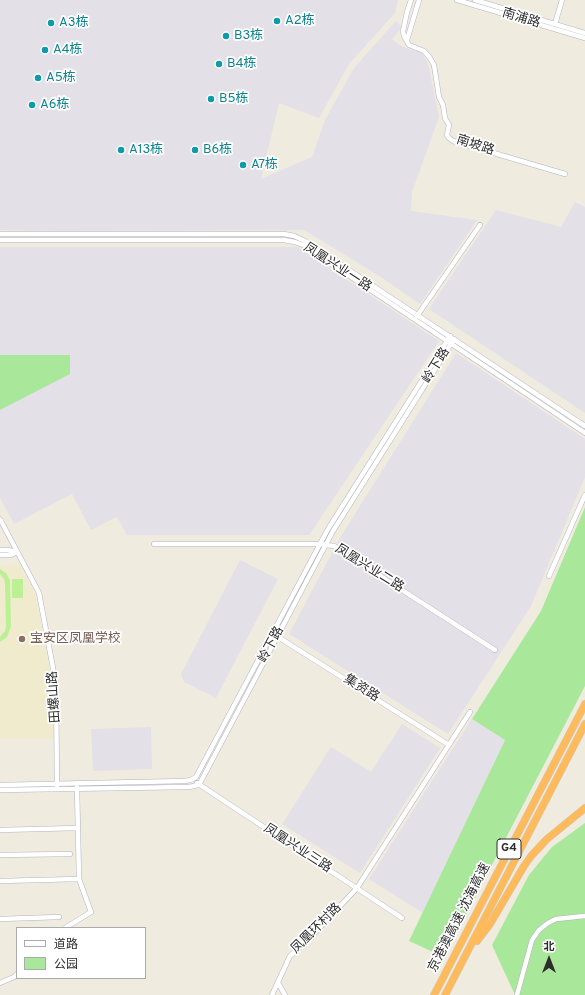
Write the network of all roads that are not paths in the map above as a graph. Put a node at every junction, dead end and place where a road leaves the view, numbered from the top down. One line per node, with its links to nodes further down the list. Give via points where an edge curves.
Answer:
1 (411, 0): 9 (street, via 403,31)
2 (419, 0): 9 (street)
3 (457, 0): 8 (street, 南浦路)
4 (475, 0): 6 (street, 南浦路)
5 (562, 0): 6 (street)
6 (555, 24): 7 (street, 南浦路)
7 (585, 33)
8 (585, 38)
9 (407, 40): 10 (street, 南坡路, via 409,45 424,51 434,65 439,97 449,125 449,138)
10 (565, 174)
11 (480, 225): 14 (street)
12 (0, 234): 14 (street, 凤凰兴业一路, via 290,235 305,241)
13 (0, 240): 14 (street, 凤凰兴业一路, via 292,241)
14 (416, 317): 15 (street, 凤凰兴业一路)
15 (451, 340): 16 (street, 凤凰兴业一路); 17 (street, 凤凰兴业一路); 21 (street, 岭下路); 22 (street, 岭下路)
16 (585, 426)
17 (585, 433)
18 (585, 495): 26 (street)
19 (0, 520): 24 (street, 田螺山路)
20 (154, 544): 21 (street, 凤凰兴业二路)
21 (320, 544): 22 (street, 凤凰兴业二路); 27 (street, 岭下路)
22 (326, 544): 28 (street, 岭下路); 29 (street, 凤凰兴业二路, via 338,548)
23 (0, 550): 24 (street)
24 (17, 552): 25 (street); 36 (street, 田螺山路, via 38,593 56,684)
25 (0, 555)
26 (549, 576)
27 (272, 633): 28 (street, 集资路); 34 (street, 岭下路)
28 (277, 636): 33 (street, 集资路); 37 (street, 岭下路)
29 (495, 650)
30 (585, 704): 61 (highway, 京港澳高速 沈海高速 / G4)
31 (470, 712): 33 (street, 凤凰环村路)
32 (585, 724): 55 (highway, 京港澳高速 沈海高速 / G4)
33 (449, 745): 49 (street, 凤凰环村路)
34 (193, 780): 35 (street); 37 (street, 凤凰兴业三路)
35 (77, 783): 36 (street); 40 (street)
36 (57, 784): 38 (street); 39 (street, 田螺山路)
37 (198, 784): 40 (street, via 193,787); 49 (street, 凤凰兴业三路)
38 (0, 785)
39 (57, 789): 40 (street); 41 (street)
40 (77, 789): 43 (street)
41 (0, 790)
42 (585, 808): 55 (highway, via 547,839 532,855 490,924)
43 (78, 828): 44 (street); 47 (street)
44 (0, 830)
45 (70, 854): 46 (street)
46 (0, 855)
47 (79, 879): 48 (street); 54 (street, via 91,912)
48 (0, 881)
49 (357, 888): 52 (street, 凤凰兴业三路); 58 (street, 凤凰环村路, via 290,956)
50 (585, 916): 63 (street, via 556,919 539,930 532,940)
51 (59, 917): 53 (street)
52 (402, 918)
53 (0, 919)
54 (67, 927)
55 (464, 959): 62 (highway, 京港澳高速 沈海高速 / G4)
56 (16, 975): 57 (street)
57 (0, 983)
58 (278, 983): 59 (street, 凤凰环村路); 60 (street)
59 (272, 995)
60 (285, 995)
61 (434, 995)
62 (445, 995)
63 (517, 995)

